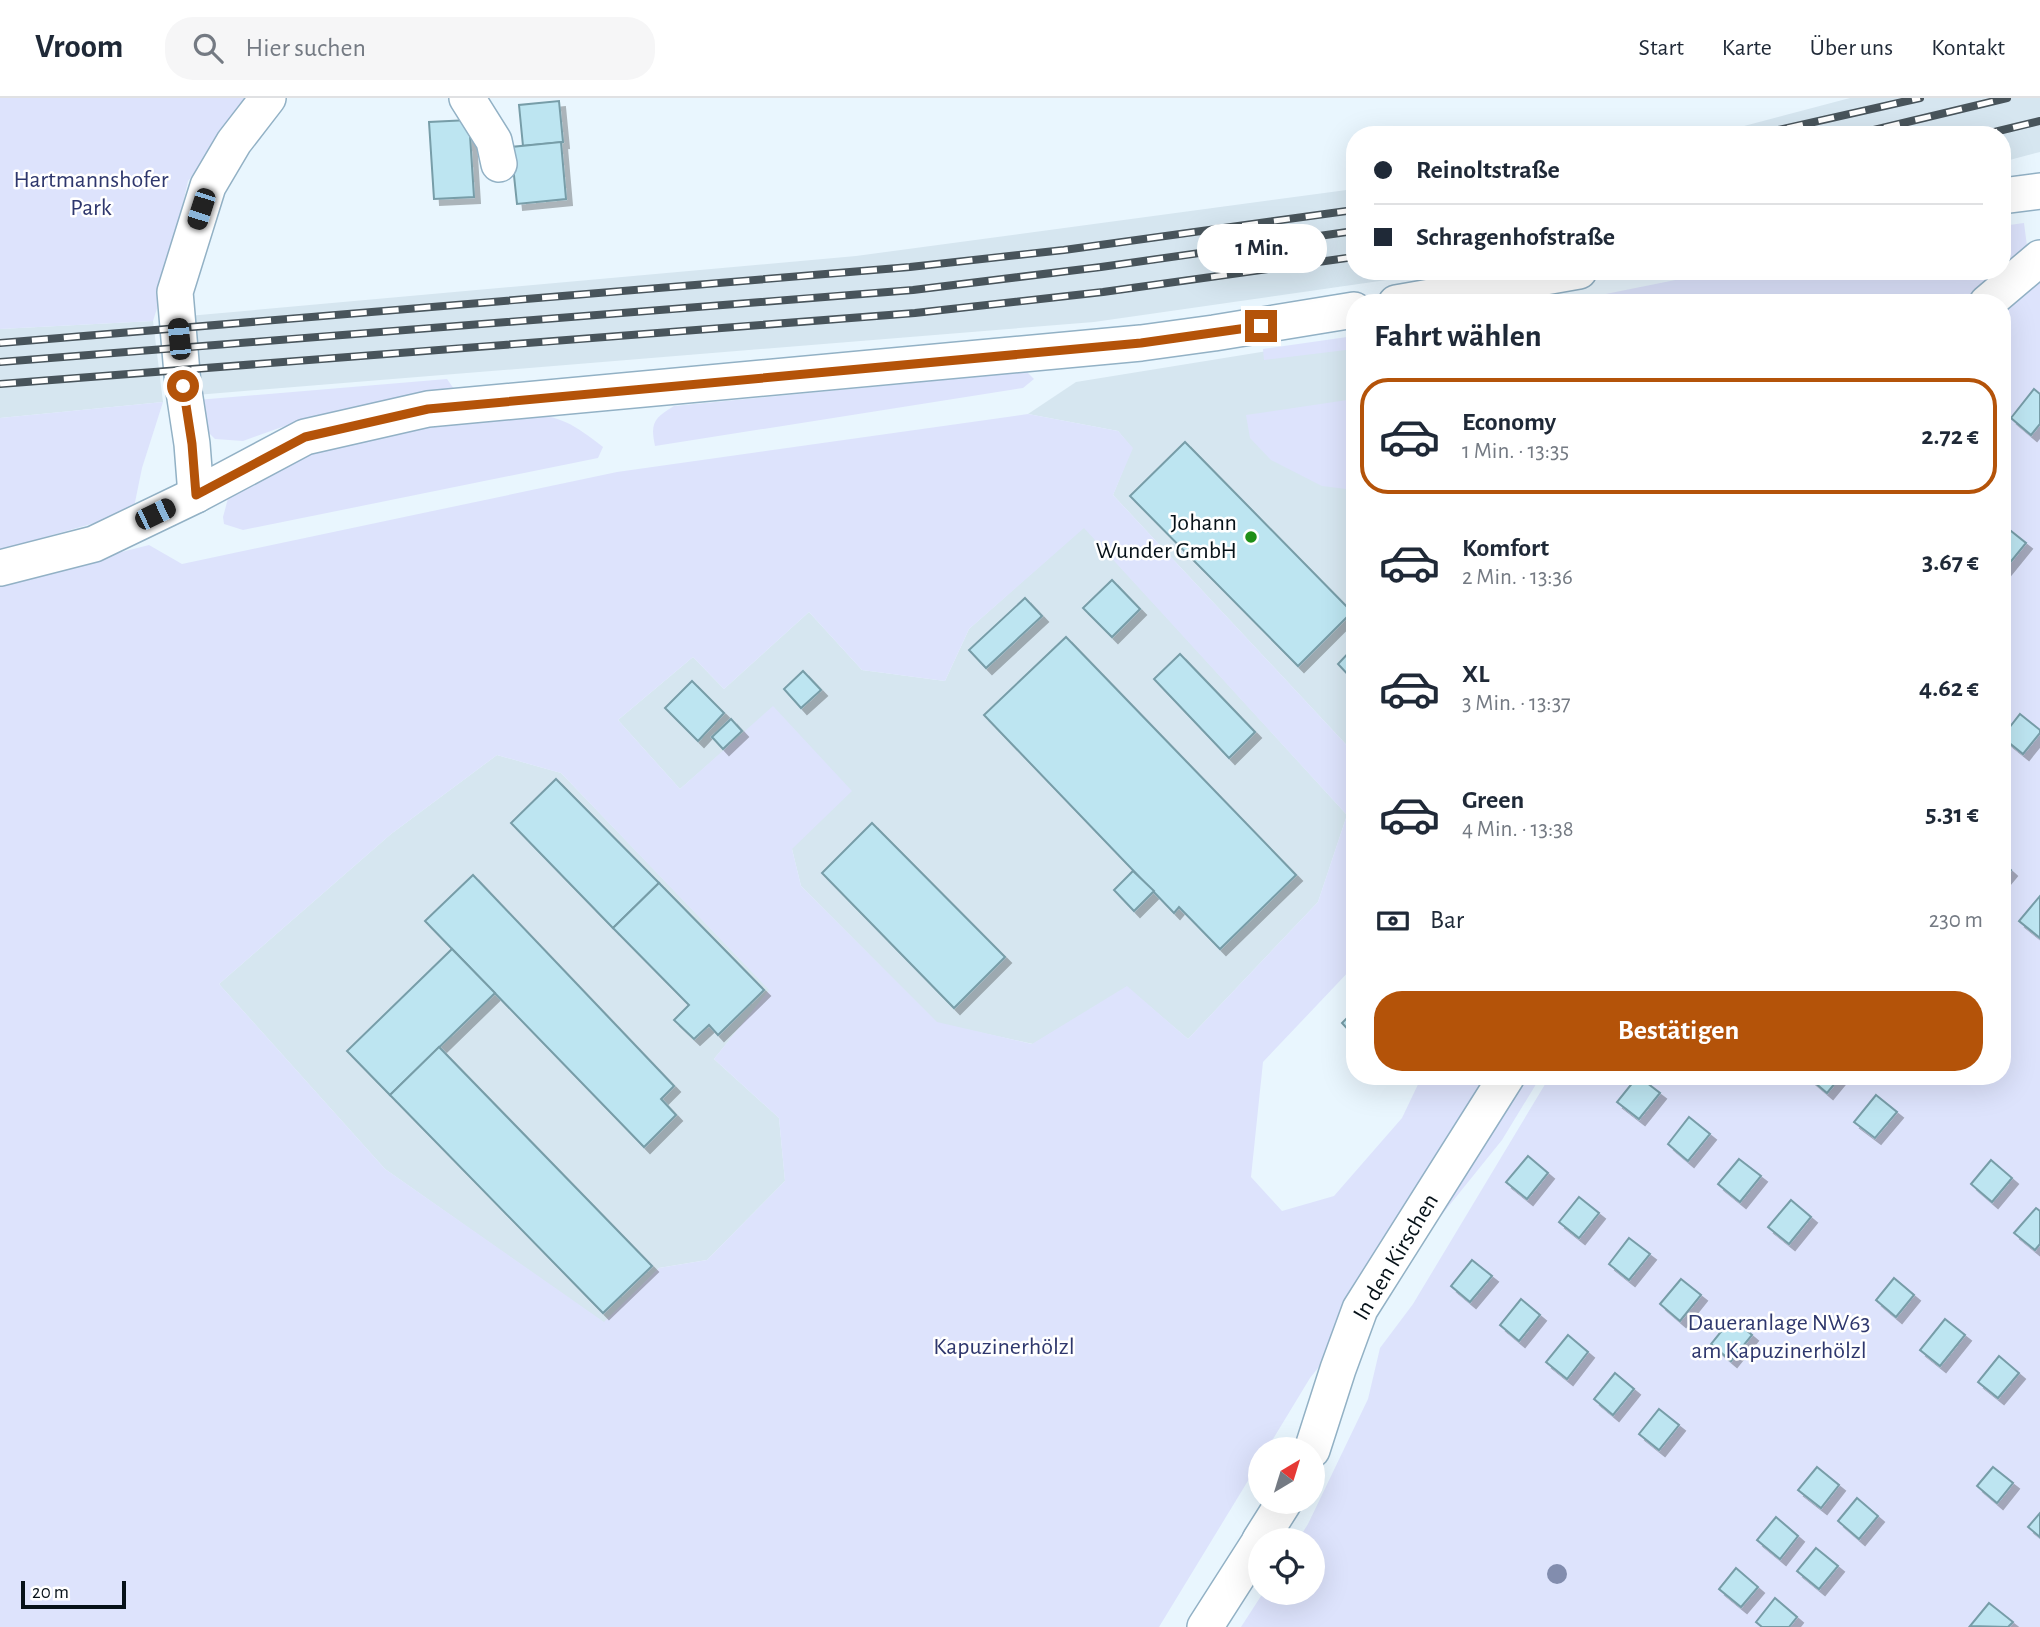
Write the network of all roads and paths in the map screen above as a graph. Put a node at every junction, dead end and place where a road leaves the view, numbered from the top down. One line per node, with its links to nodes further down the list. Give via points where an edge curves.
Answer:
1 (268, 98): 11 (street, via 234,142 208,187 176,292)
2 (467, 98): 3 (street, via 494,141)
3 (499, 164)
4 (2040, 191): 5 (street)
5 (2011, 195)
6 (2040, 258): 9 (street)
7 (1528, 280): 8 (street)
8 (1447, 294)
9 (1998, 294)
10 (1346, 311): 11 (street, via 1141,343 428,409 305,437)
11 (196, 495): 12 (street, via 94,544)
12 (0, 568)
13 (1501, 1085): 14 (street, In den Kirschen, via 1360,1309)
14 (1316, 1437)
15 (1248, 1559): 16 (street)
16 (1205, 1627)

